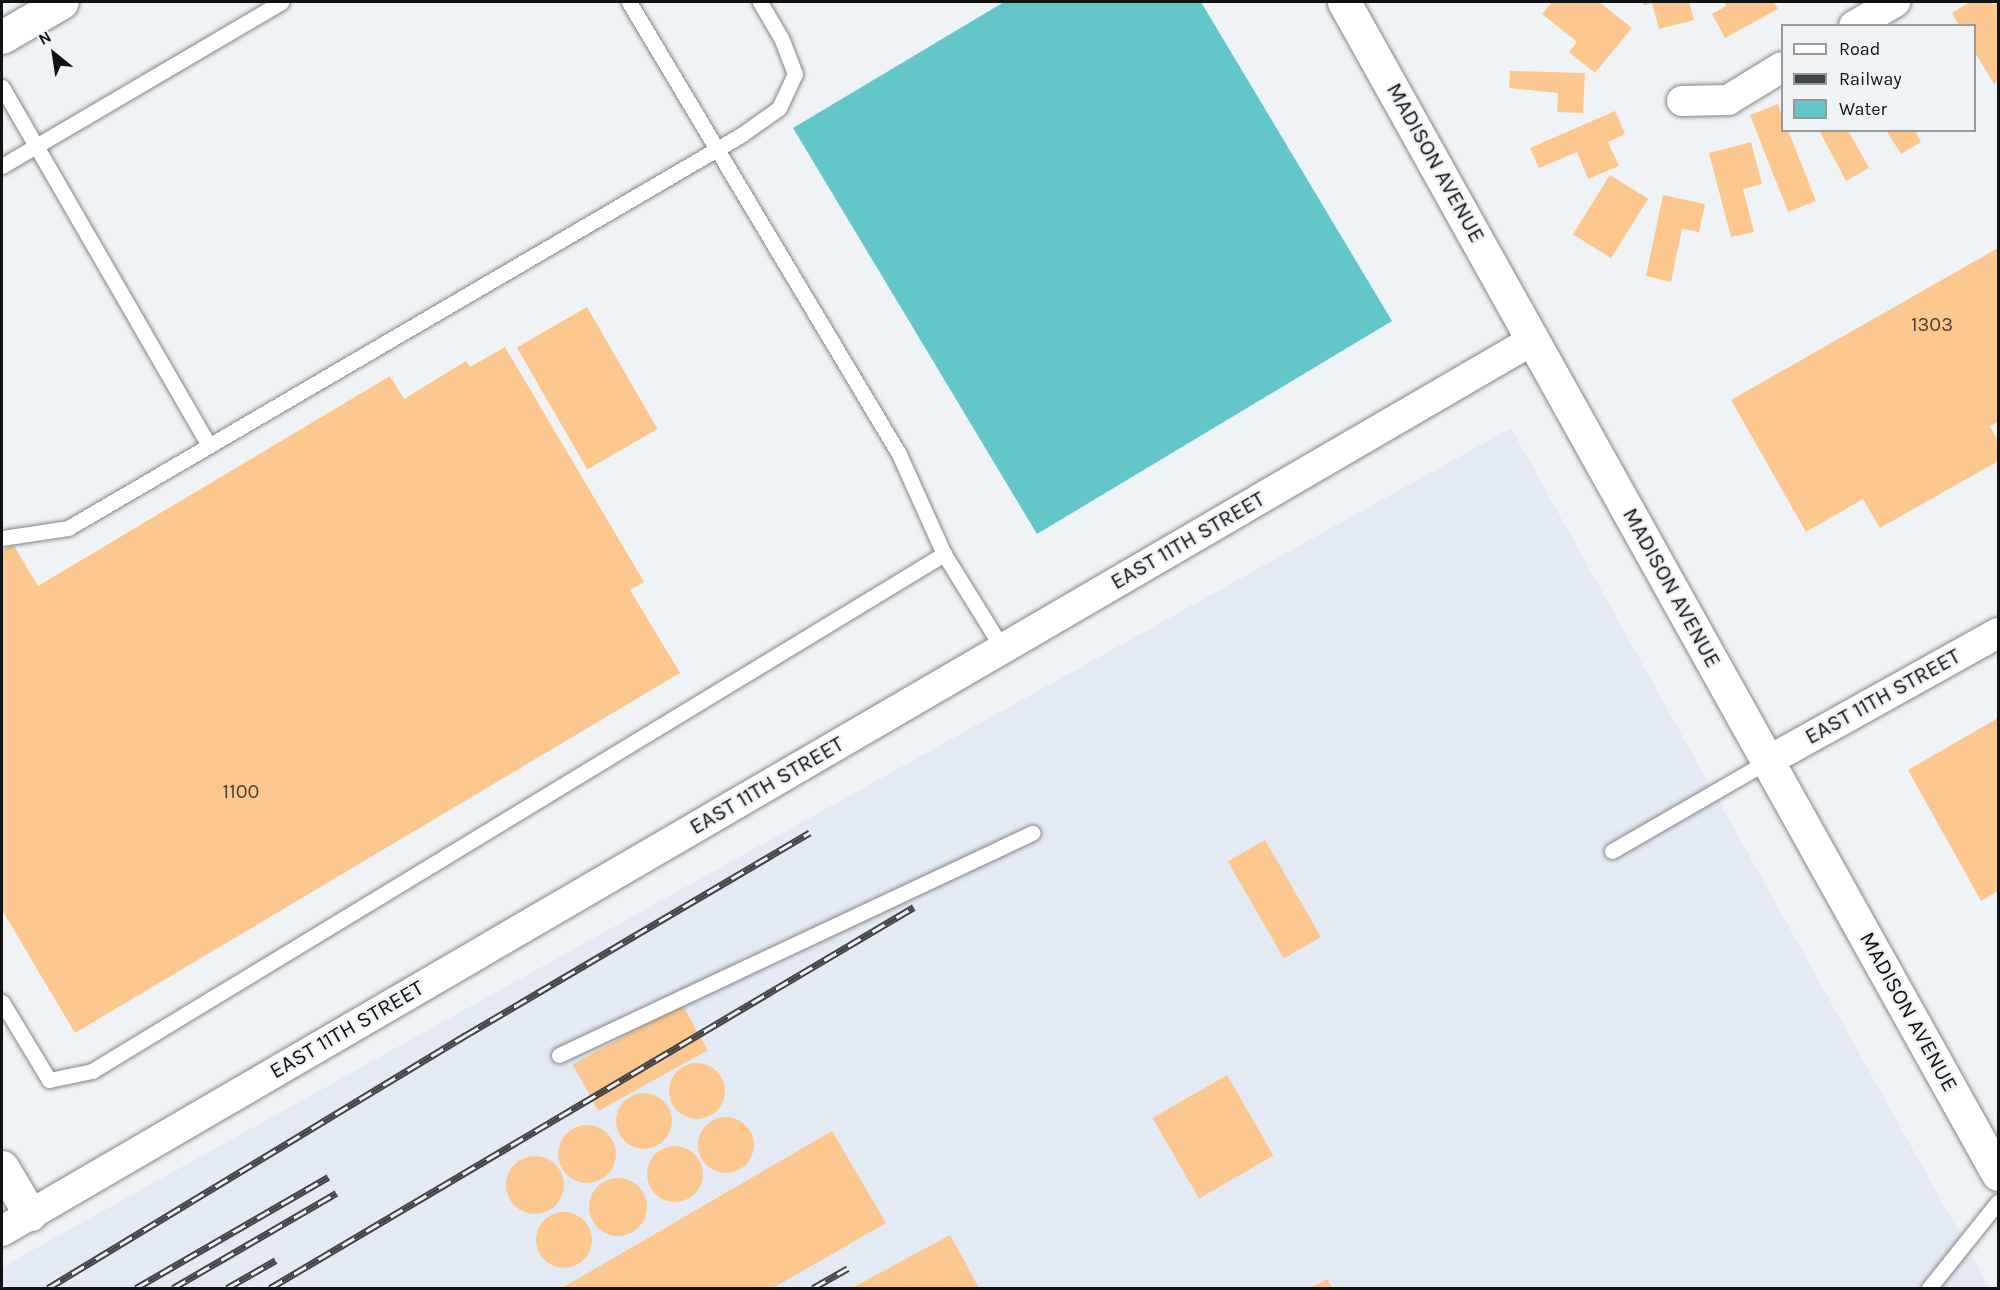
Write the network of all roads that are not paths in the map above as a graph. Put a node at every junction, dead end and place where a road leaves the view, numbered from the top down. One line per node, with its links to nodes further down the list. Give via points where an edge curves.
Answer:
1 (62, 2): 8 (main road)
2 (281, 2): 12 (lane)
3 (629, 2): 13 (lane)
4 (760, 2): 13 (lane, via 781,38 795,74 779,108)
5 (1344, 2): 15 (main road, MADISON AVENUE)
6 (1895, 2): 7 (street)
7 (1857, 24)
8 (2, 37)
9 (1781, 68): 11 (street, via 1728,100)
10 (2, 87): 12 (lane)
11 (1683, 101)
12 (35, 146): 14 (lane); 16 (lane)
13 (715, 150): 16 (lane); 18 (lane, via 899,454)
14 (2, 166)
15 (1533, 340): 20 (street, EAST 11TH STREET); 21 (main road, MADISON AVENUE)
16 (209, 445): 17 (lane, via 68,528)
17 (2, 538)
18 (944, 554): 20 (lane); 24 (lane, via 92,1071 49,1080)
19 (1998, 633): 21 (street, EAST 11TH STREET)
20 (1003, 649): 29 (street, EAST 11TH STREET)
21 (1768, 761): 23 (lane); 27 (main road, MADISON AVENUE)
22 (1032, 833): 25 (lane)
23 (1612, 851)
24 (2, 1002)
25 (559, 1055)
26 (2, 1167): 29 (main road)
27 (1998, 1174)
28 (1998, 1202): 31 (lane)
29 (30, 1214): 30 (street, EAST 11TH STREET)
30 (2, 1231)
31 (1929, 1288)

